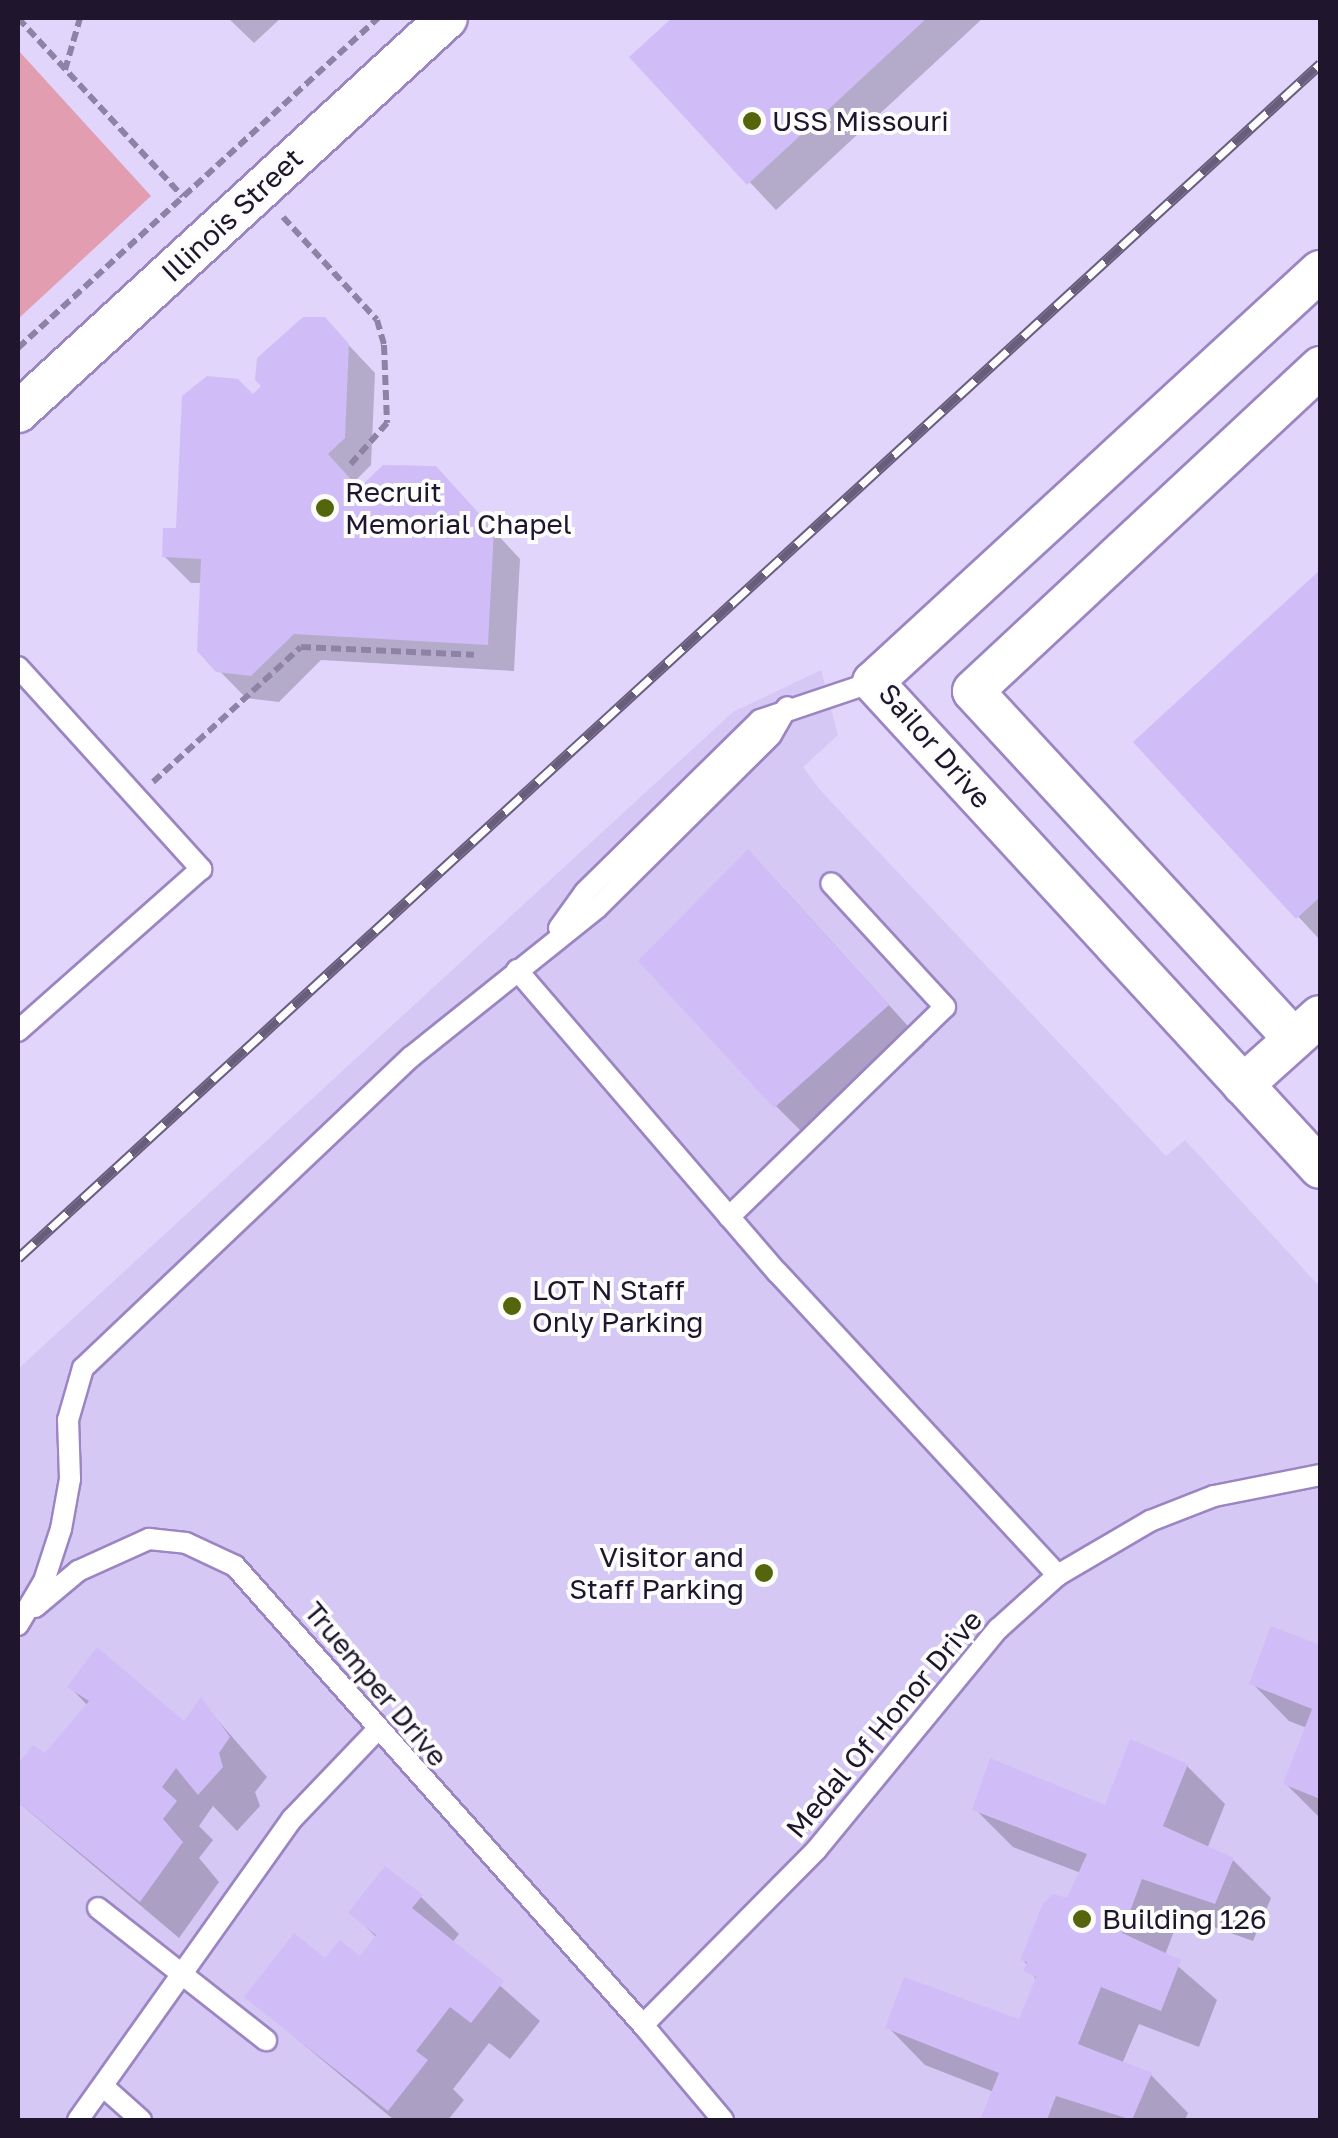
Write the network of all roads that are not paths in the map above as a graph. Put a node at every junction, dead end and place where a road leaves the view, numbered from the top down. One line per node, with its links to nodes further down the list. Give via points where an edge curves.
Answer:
1 (447, 18): 4 (street, Illinois Street)
2 (1320, 271): 6 (street, Sailor Drive)
3 (1320, 368): 9 (street, via 973,691)
4 (18, 412)
5 (18, 667): 10 (lane, via 201,869)
6 (874, 682): 8 (lane, via 787,707 771,735 608,897); 11 (street, Sailor Drive)
7 (831, 883): 13 (lane, via 945,1007)
8 (517, 970): 13 (lane); 16 (lane, via 329,1132 84,1368 68,1420 70,1479 61,1529 44,1581)
9 (1307, 1028): 11 (street)
10 (18, 1032)
11 (1243, 1085): 12 (street, Sailor Drive)
12 (1320, 1168)
13 (730, 1217): 15 (lane)
14 (1320, 1475): 15 (lane, Medal Of Honor Drive, via 1214,1496 1150,1521)
15 (1058, 1575): 20 (lane, Medal Of Honor Drive, via 998,1629 817,1849)
16 (18, 1626): 17 (lane, Truemper Drive, via 78,1571 112,1553 149,1538 186,1543 234,1566 274,1605)
17 (376, 1732): 19 (lane, via 292,1819); 20 (lane, Truemper Drive)
18 (98, 1908): 19 (lane)
19 (184, 1978): 21 (lane); 22 (lane)
20 (643, 2025): 25 (lane)
21 (266, 2040)
22 (105, 2088): 23 (lane); 24 (lane)
23 (78, 2120)
24 (142, 2120)
25 (723, 2120)

